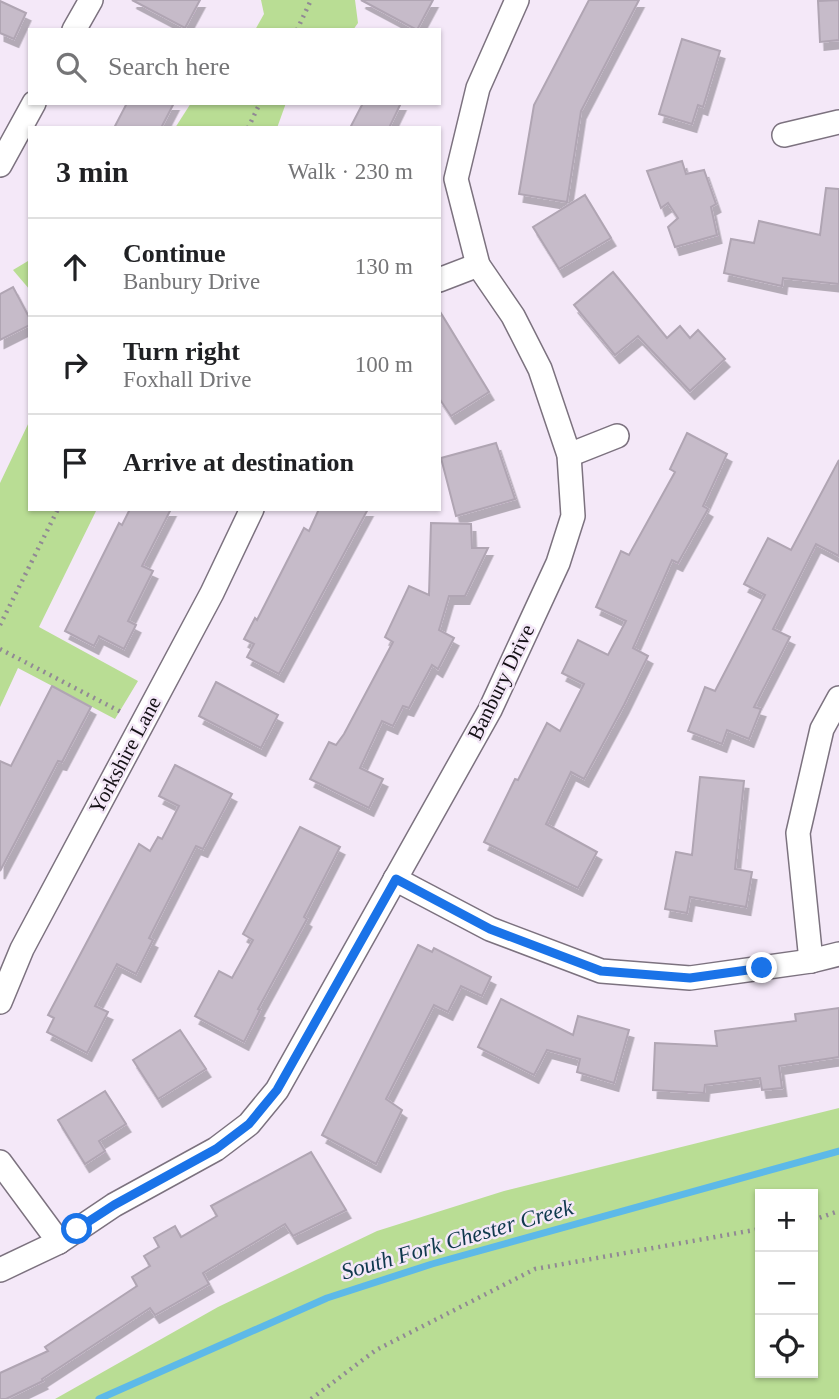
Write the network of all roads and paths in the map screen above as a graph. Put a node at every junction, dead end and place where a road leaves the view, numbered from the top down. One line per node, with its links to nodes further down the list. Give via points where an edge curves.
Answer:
1 (91, 0): 4 (street)
2 (311, 0): 5 (path)
3 (517, 0): 12 (street, Banbury Drive, via 478,88 456,179)
4 (75, 28)
5 (297, 28)
6 (33, 105): 11 (street)
7 (259, 105): 9 (path)
8 (839, 122): 10 (street)
9 (249, 126)
10 (784, 135)
11 (0, 165)
12 (478, 265): 13 (street); 15 (street, Banbury Drive, via 513,316 540,369)
13 (441, 279)
14 (617, 436): 15 (street)
15 (569, 455): 22 (street, Banbury Drive, via 573,516 558,563 490,710)
16 (57, 511): 18 (path)
17 (251, 511): 21 (street, Yorkshire Lane)
18 (0, 625)
19 (0, 649): 21 (path)
20 (839, 698): 24 (street, via 822,729 798,833)
21 (142, 723): 25 (street, Yorkshire Lane, via 22,949)
22 (396, 879): 24 (street, via 490,929 601,971 690,978); 30 (street, Banbury Drive, via 277,1090 249,1124 216,1149 114,1205)
23 (839, 954): 24 (street)
24 (811, 961)
25 (0, 1002)
26 (0, 1162): 30 (street)
27 (839, 1211): 28 (path)
28 (818, 1218)
29 (755, 1230): 32 (path, via 535,1269 376,1350)
30 (59, 1242): 31 (street, Banbury Drive)
31 (0, 1270)
32 (311, 1399)

